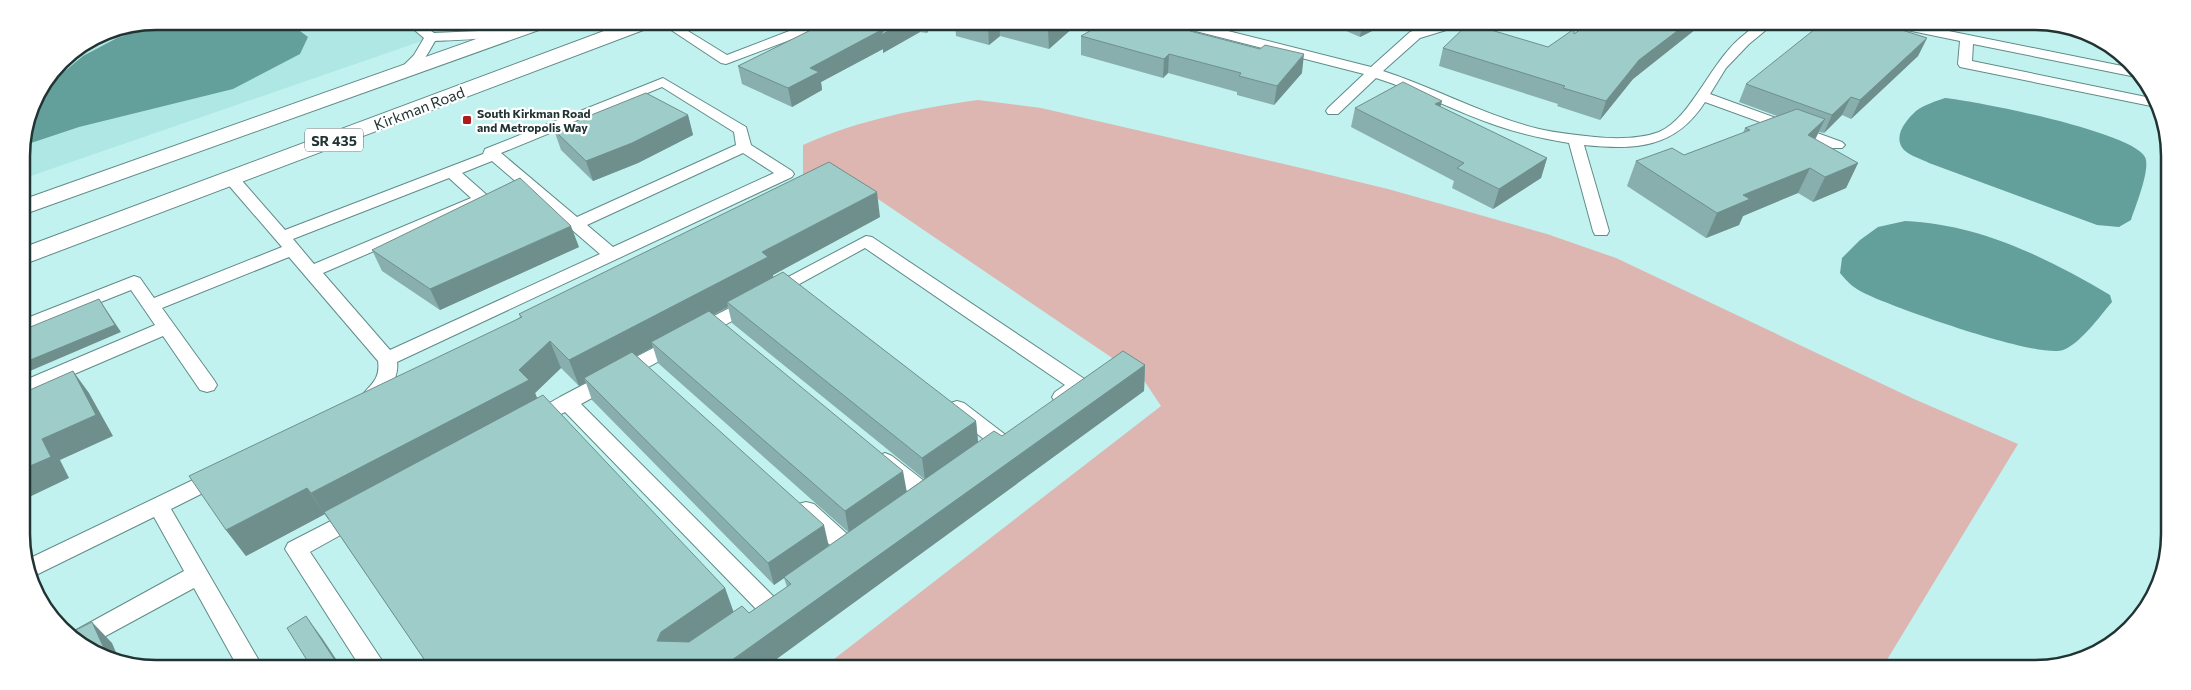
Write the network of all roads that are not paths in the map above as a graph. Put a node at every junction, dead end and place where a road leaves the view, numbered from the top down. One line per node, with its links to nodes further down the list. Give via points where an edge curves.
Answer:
1 (422, 30): 11 (lane)
2 (506, 30): 11 (lane, via 478,35)
3 (521, 30): 13 (main road, SR 435)
4 (626, 30): 24 (main road, Kirkman Road / SR 435)
5 (678, 30): 6 (lane, via 726,60)
6 (804, 30)
7 (1210, 30): 14 (lane)
8 (1428, 30): 14 (lane, via 1415,35)
9 (1759, 30): 16 (lane, via 1721,66)
10 (1927, 30): 12 (lane)
11 (431, 36): 13 (lane, via 420,57)
12 (1967, 38): 15 (lane); 17 (lane, via 1966,64)
13 (405, 71): 25 (main road, SR 435)
14 (1374, 72): 18 (lane); 19 (lane, via 1501,122)
15 (2129, 72)
16 (1701, 96): 19 (lane, via 1678,126 1664,135 1612,143); 20 (lane)
17 (2149, 102)
18 (1333, 111)
19 (1576, 140): 27 (lane)
20 (1837, 145)
21 (744, 147): 22 (lane, via 741,130 663,82 490,152); 26 (lane); 30 (lane, via 786,174)
22 (494, 155): 23 (lane); 26 (lane)
23 (451, 172): 28 (lane); 31 (lane, via 482,199)
24 (231, 178): 28 (lane); 29 (main road, Kirkman Road / SR 435)
25 (30, 205)
26 (575, 224): 30 (lane)
27 (1601, 231)
28 (288, 243): 31 (lane); 32 (lane)
29 (30, 254)
30 (612, 255): 35 (lane)
31 (312, 271): 35 (lane)
32 (150, 306): 33 (lane, via 134,282); 34 (lane)
33 (30, 324)
34 (166, 328): 36 (lane); 37 (lane)
35 (387, 359): 41 (lane, via 389,372 381,387 370,400)
36 (207, 385)
37 (30, 386)
38 (946, 399): 43 (lane)
39 (567, 402): 40 (lane, via 650,368 798,288 866,241 1079,385); 42 (lane); 53 (lane)
40 (1048, 407)
41 (348, 411)
42 (514, 431)
43 (1000, 440)
44 (873, 451): 46 (lane)
45 (236, 466): 48 (lane)
46 (925, 494)
47 (789, 495): 50 (lane)
48 (158, 505): 51 (lane); 52 (lane)
49 (375, 506): 56 (lane, via 296,549)
50 (848, 548)
51 (34, 566)
52 (198, 575): 54 (lane); 55 (lane)
53 (767, 605)
54 (83, 636)
55 (247, 660)
56 (370, 660)

